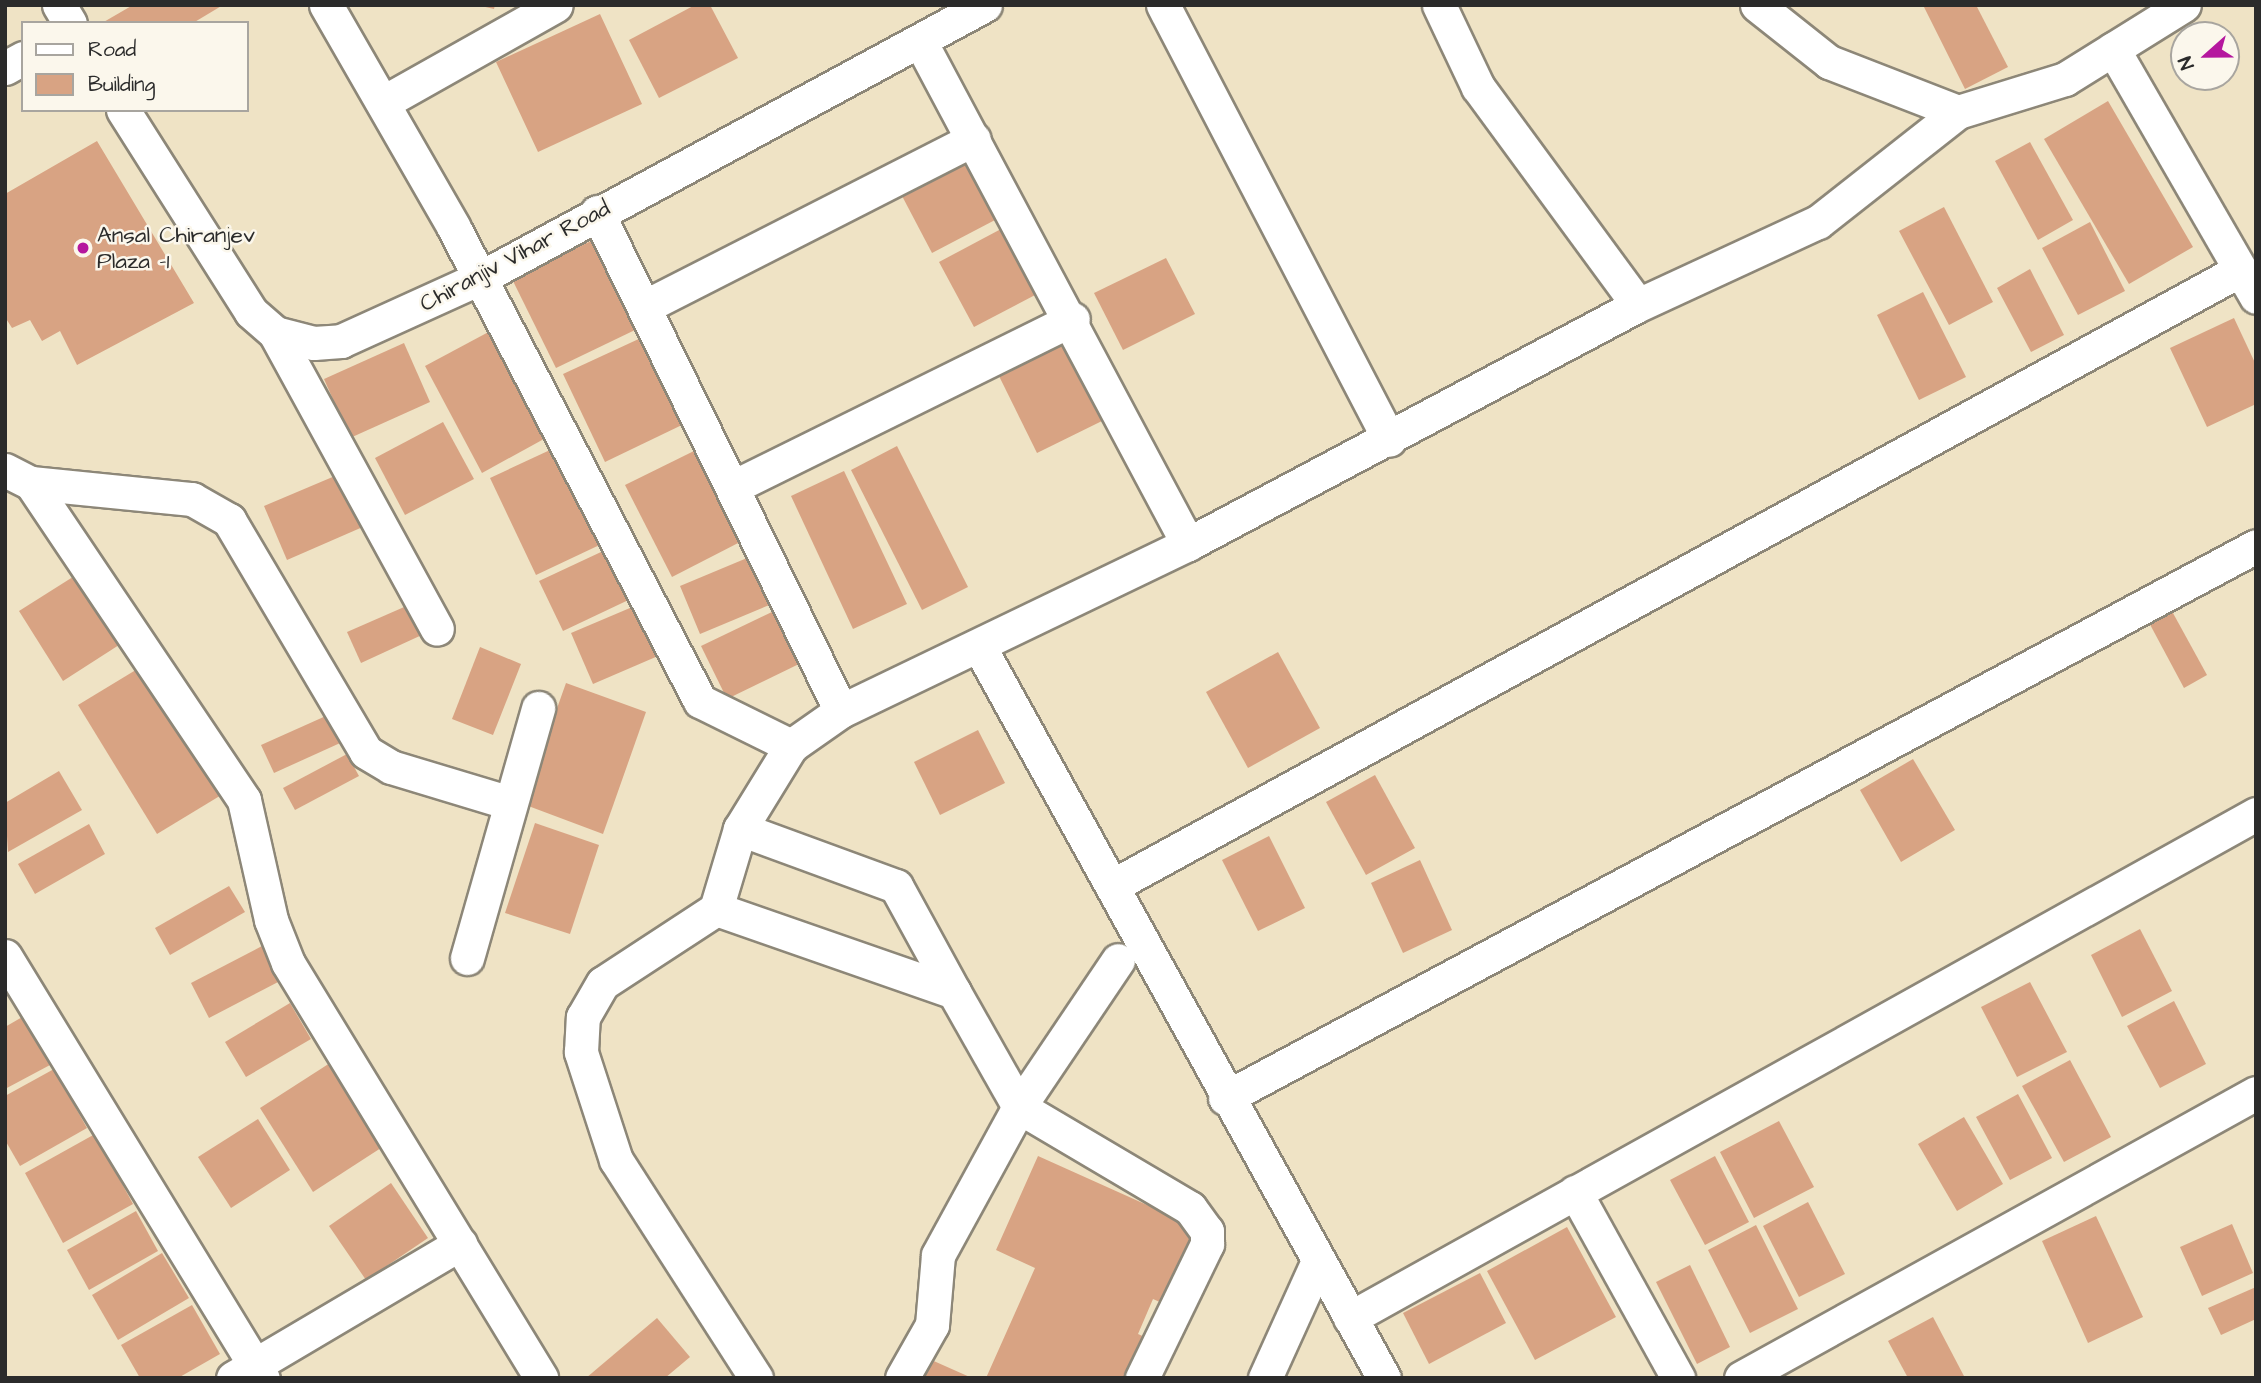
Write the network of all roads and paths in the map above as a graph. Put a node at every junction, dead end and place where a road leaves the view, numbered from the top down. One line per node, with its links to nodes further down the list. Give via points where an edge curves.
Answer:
1 (59, 5): 9 (street)
2 (326, 5): 14 (street)
3 (556, 5): 14 (street)
4 (985, 5): 10 (street, Chiranjiv Vihar Road)
5 (1163, 5): 25 (street)
6 (1439, 5): 21 (street, via 1478,87)
7 (2184, 5): 11 (street)
8 (1771, 9): 16 (street, via 1829,62)
9 (69, 21)
10 (921, 43): 17 (street); 18 (street, Chiranjiv Vihar Road)
11 (2113, 49): 16 (street, via 2065,79); 20 (street)
12 (21, 59): 13 (street)
13 (5, 68)
14 (384, 102): 19 (street)
15 (124, 112): 24 (street, Chiranjiv Vihar Road, via 251,312)
16 (1958, 112): 21 (street, via 1818,222)
17 (974, 139): 22 (street); 23 (street)
18 (597, 212): 19 (street, Chiranjiv Vihar Road); 22 (street)
19 (480, 278): 24 (street, Chiranjiv Vihar Road, via 364,336 314,343); 34 (street, via 700,701)
20 (2248, 284): 38 (street)
21 (1638, 305): 25 (street)
22 (644, 307): 27 (street)
23 (1073, 319): 27 (street); 28 (street)
24 (275, 333): 30 (street)
25 (1389, 440): 28 (street)
26 (18, 477): 35 (street, via 192,499 229,520 366,752 391,767); 48 (street, via 244,800 279,947)
27 (733, 487): 33 (street)
28 (1188, 544): 31 (street)
29 (2256, 546): 45 (street)
30 (437, 629)
31 (980, 648): 33 (street); 38 (street)
32 (538, 708): 35 (street)
33 (841, 712): 34 (street)
34 (791, 746): 37 (street)
35 (510, 803): 41 (street)
36 (2256, 814): 47 (street)
37 (740, 829): 39 (street); 43 (street, via 897,886)
38 (1112, 886): 45 (street)
39 (716, 909): 43 (street); 53 (street, via 603,984 583,1017 581,1052 616,1160)
40 (5, 956): 51 (street)
41 (467, 958)
42 (1118, 960): 46 (street)
43 (954, 992): 46 (street)
44 (2256, 1093): 59 (street)
45 (1224, 1098): 49 (street)
46 (1019, 1107): 54 (street, via 939,1255 932,1325); 55 (street, via 1190,1208 1207,1231 1202,1256)
47 (1575, 1192): 50 (street); 58 (street)
48 (460, 1244): 51 (street); 52 (street)
49 (1318, 1261): 50 (street); 56 (street)
50 (1350, 1318): 57 (street)
51 (250, 1373)
52 (541, 1378)
53 (756, 1378)
54 (902, 1378)
55 (1142, 1378)
56 (1265, 1378)
57 (1384, 1378)
58 (1678, 1378)
59 (1741, 1378)

